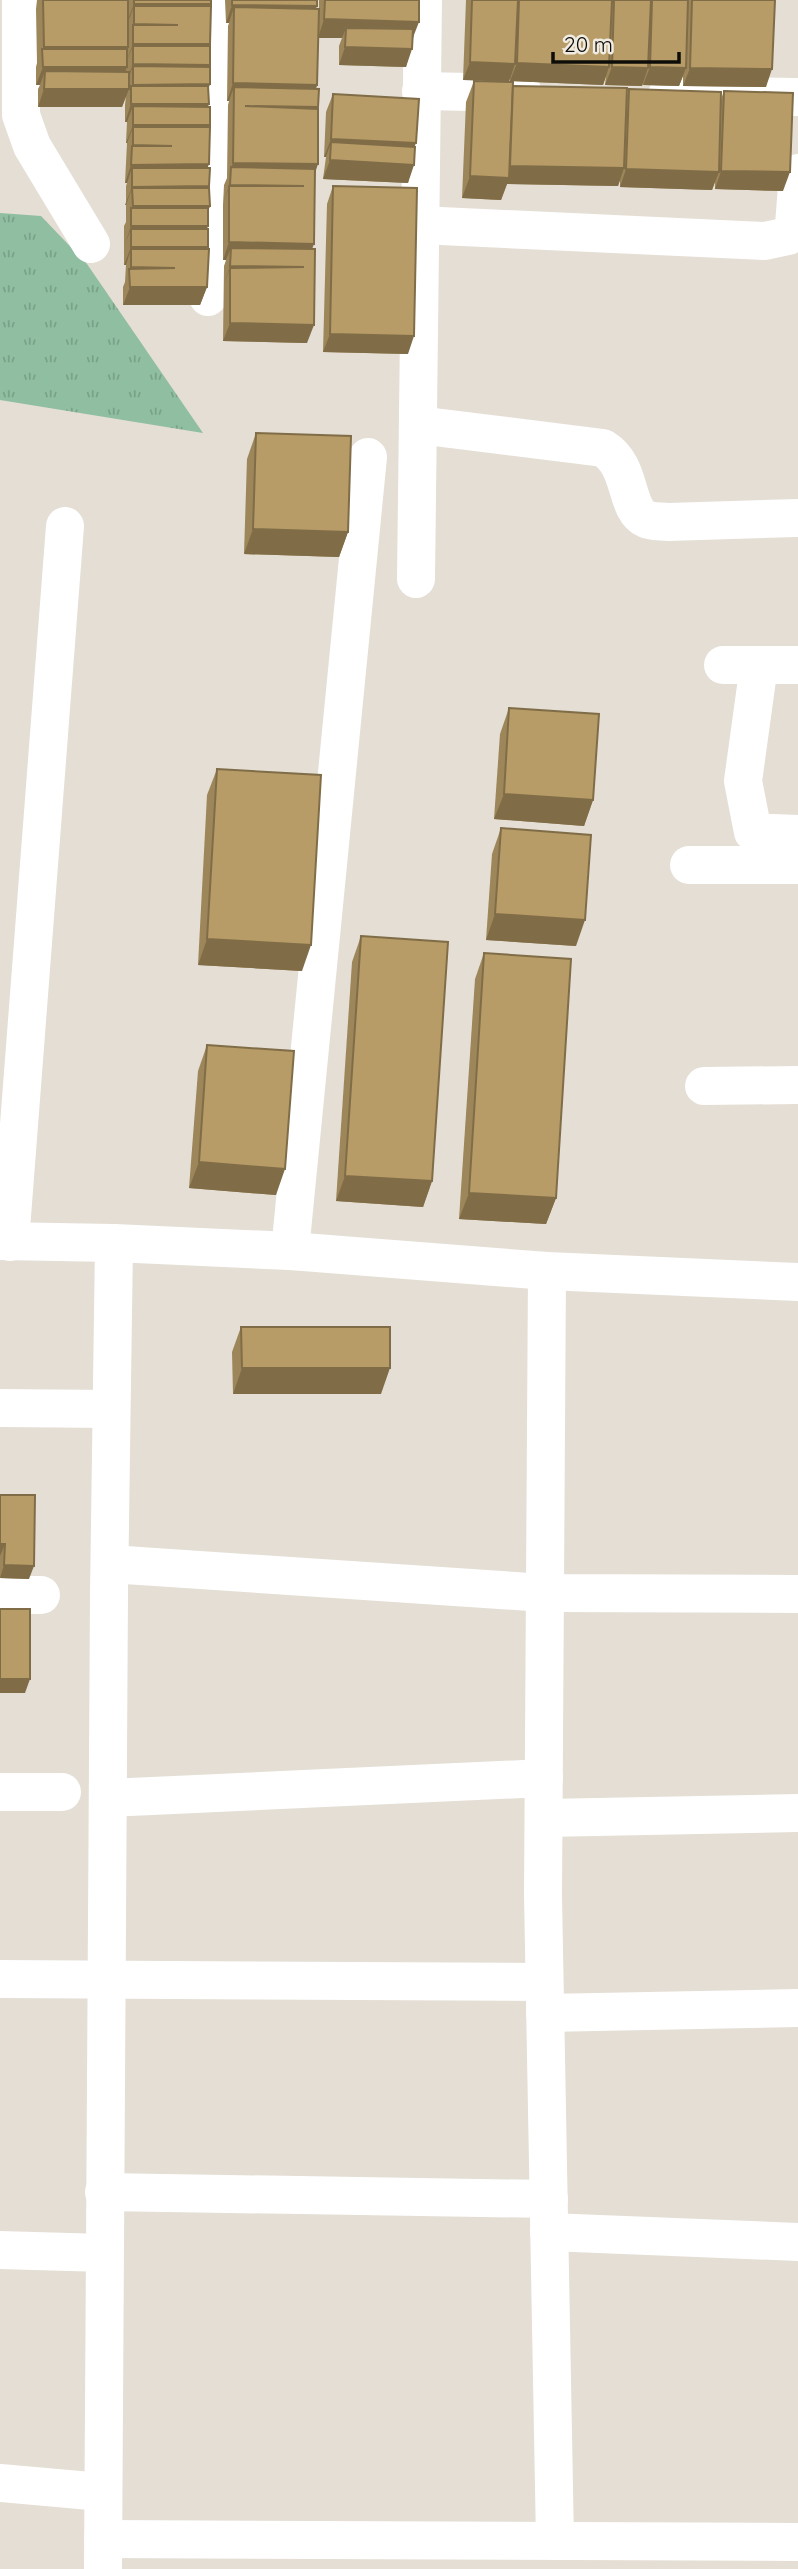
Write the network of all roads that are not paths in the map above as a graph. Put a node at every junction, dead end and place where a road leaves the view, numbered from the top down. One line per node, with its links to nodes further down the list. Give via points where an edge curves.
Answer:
1 (21, 0): 10 (street, via 21,115 32,146)
2 (212, 0): 11 (street)
3 (423, 0): 4 (street)
4 (421, 91): 5 (street); 9 (street)
5 (561, 93)
6 (631, 94): 7 (street)
7 (798, 97)
8 (798, 173): 9 (street, via 794,225 788,236 765,241)
9 (419, 225): 12 (street)
10 (91, 244)
11 (208, 297)
12 (418, 425): 14 (street, via 603,448 615,455 636,511 647,520); 16 (street)
13 (368, 457): 25 (street)
14 (798, 518)
15 (65, 526): 23 (street)
16 (416, 579)
17 (798, 665): 18 (street, via 741,665 743,781 753,832)
18 (798, 834)
19 (689, 865): 20 (street)
20 (798, 865)
21 (798, 1085): 22 (street)
22 (704, 1086)
23 (5, 1242): 24 (street)
24 (114, 1243): 25 (street); 29 (street)
25 (290, 1251): 26 (street)
26 (547, 1271): 27 (street); 31 (street)
27 (798, 1282)
28 (0, 1408): 29 (street)
29 (111, 1409): 30 (street)
30 (110, 1564): 31 (street); 38 (street)
31 (545, 1593): 32 (street); 35 (street)
32 (798, 1594)
33 (0, 1595): 34 (street)
34 (41, 1595)
35 (544, 1778): 38 (street); 40 (street)
36 (0, 1792): 37 (street)
37 (62, 1792)
38 (108, 1798): 42 (street)
39 (798, 1813): 40 (street)
40 (544, 1818): 43 (street)
41 (0, 1979): 42 (street)
42 (106, 1980): 43 (street); 45 (street)
43 (545, 1998): 44 (street); 46 (street)
44 (798, 2008)
45 (104, 2192): 46 (street); 49 (street)
46 (549, 2216): 47 (street); 52 (street)
47 (798, 2242)
48 (0, 2250): 49 (street)
49 (104, 2253): 51 (street)
50 (0, 2483): 51 (street)
51 (102, 2492): 54 (street)
52 (555, 2541): 53 (street); 54 (street)
53 (798, 2543)
54 (103, 2554)

